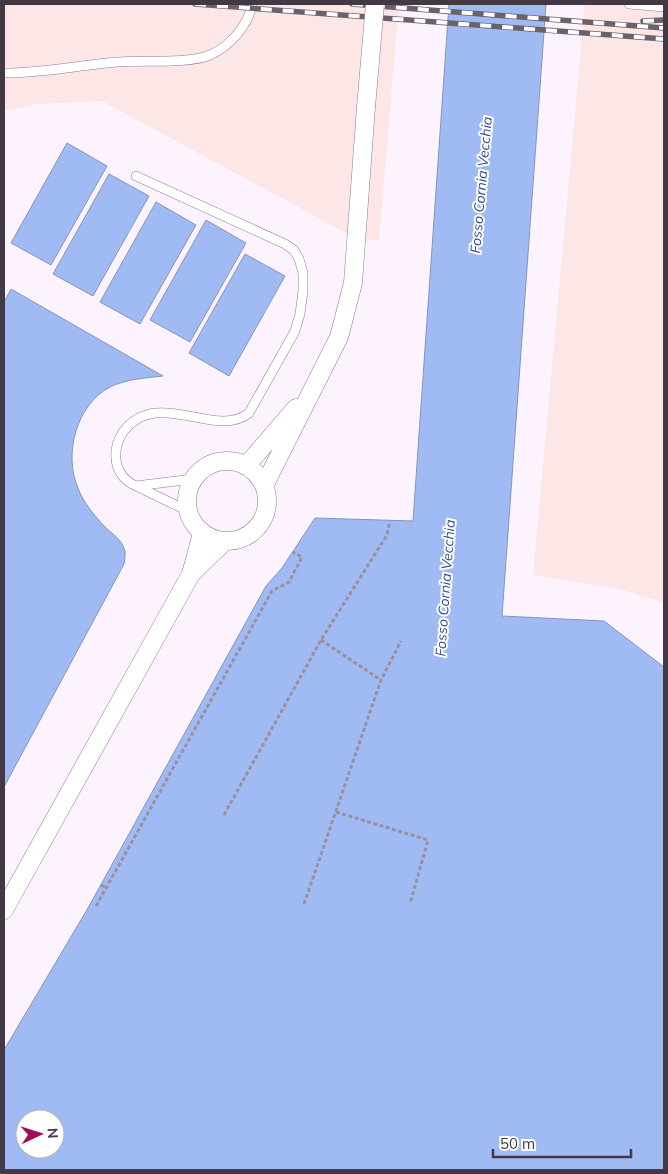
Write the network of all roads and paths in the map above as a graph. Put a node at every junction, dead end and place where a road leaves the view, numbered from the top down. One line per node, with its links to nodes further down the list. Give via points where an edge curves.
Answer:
1 (252, 4): 5 (lane, via 233,39 211,55 198,59 118,62)
2 (374, 4): 7 (street, bridge, via 353,282 339,337)
3 (629, 4): 4 (lane)
4 (664, 7)
5 (4, 73)
6 (136, 176): 10 (lane, via 294,250 303,273 303,290 295,331 249,413 235,420 221,421 160,413 144,416 130,424 116,446 115,457 118,470 127,482)
7 (313, 389): 8 (street); 11 (street)
8 (246, 466): 9 (street, via 217,462 201,470); 11 (street, via 254,471)
9 (193, 479): 10 (lane); 12 (street, via 188,490)
10 (136, 486): 12 (lane)
11 (264, 486): 15 (street, via 267,509 263,520 247,536)
12 (188, 511): 14 (street)
13 (390, 521): 18 (path, via 387,535)
14 (202, 533): 15 (street); 17 (street)
15 (224, 542): 17 (street)
16 (293, 552): 24 (path, via 302,557 289,582 272,591)
17 (191, 574): 28 (street)
18 (321, 640): 20 (path); 22 (path)
19 (401, 641): 20 (path)
20 (382, 680): 21 (path)
21 (336, 812): 25 (path); 26 (path, via 428,840)
22 (224, 815)
23 (101, 885): 24 (path)
24 (106, 888): 27 (path)
25 (304, 904)
26 (410, 904)
27 (96, 906)
28 (4, 910)

